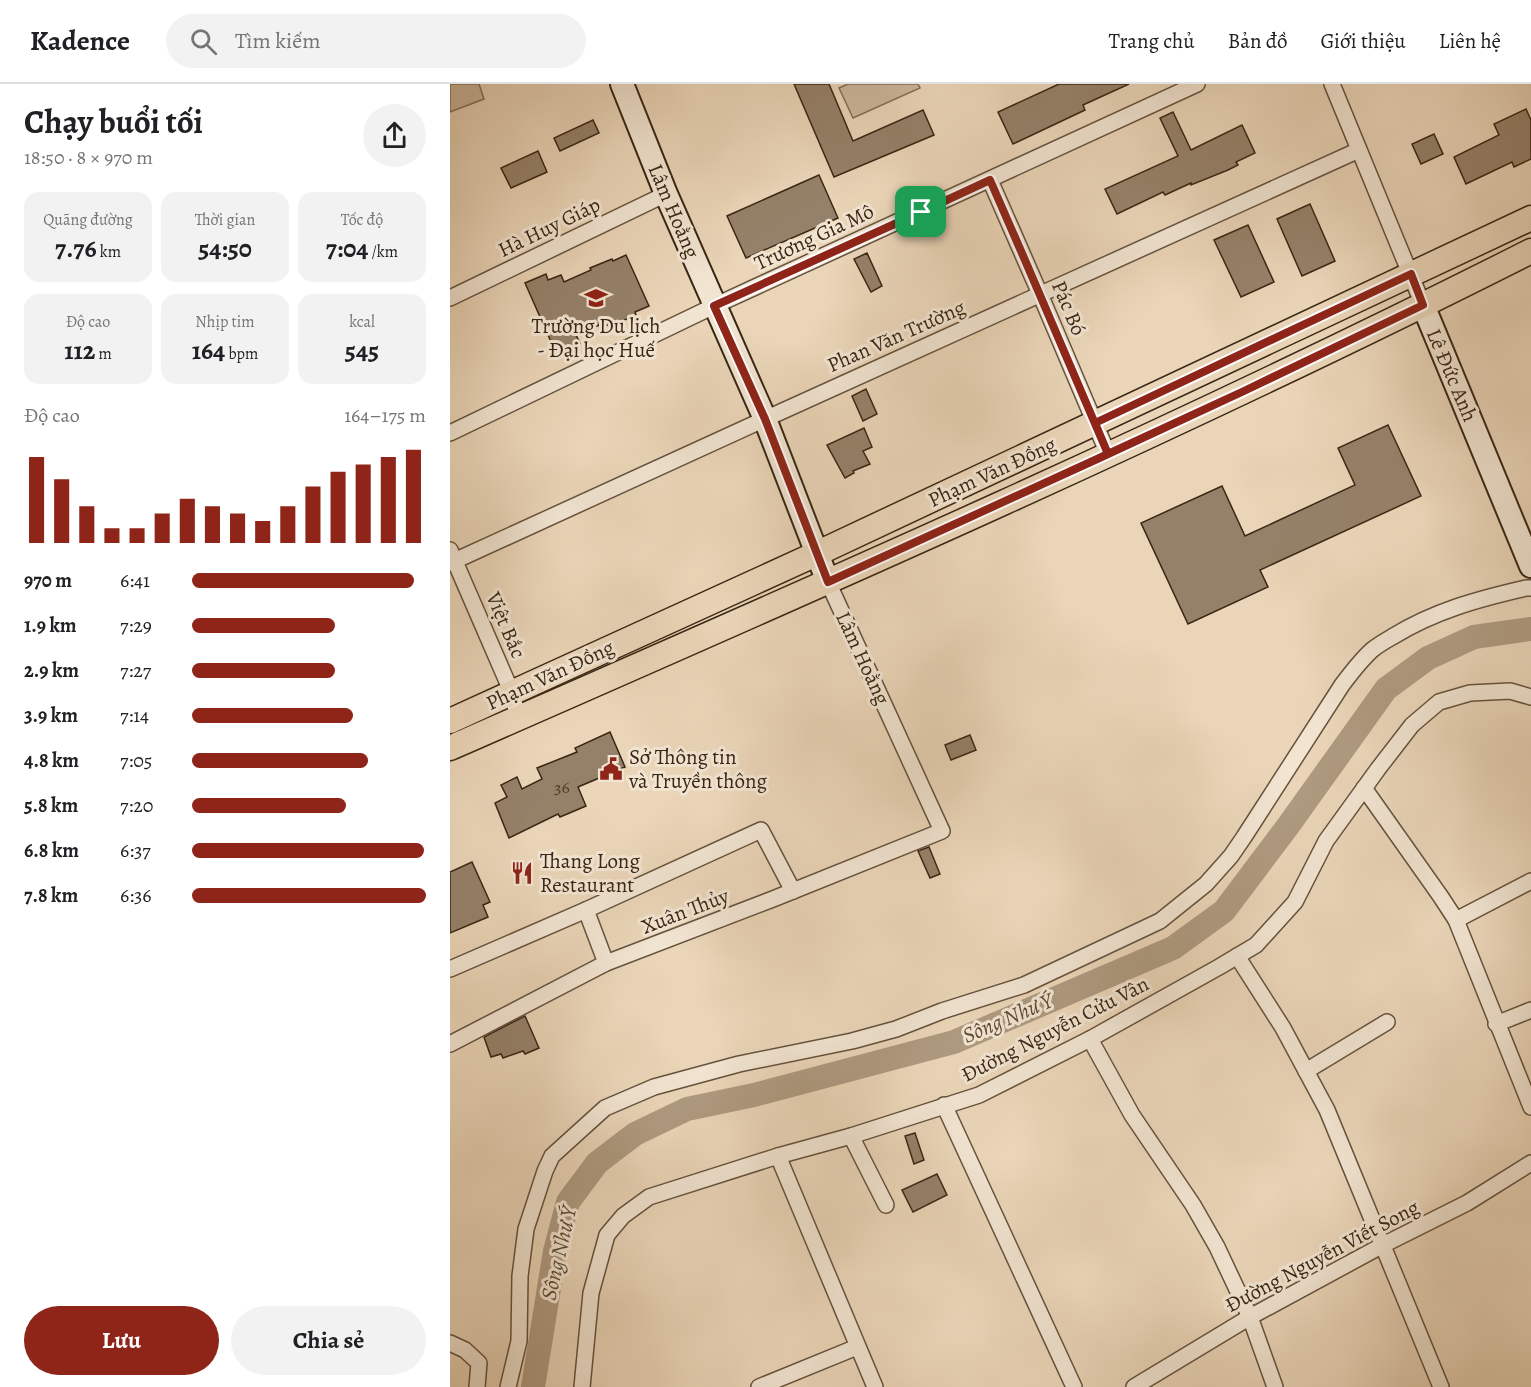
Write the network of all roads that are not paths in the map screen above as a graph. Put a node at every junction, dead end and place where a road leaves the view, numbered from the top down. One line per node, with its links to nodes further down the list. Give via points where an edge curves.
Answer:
1 (622, 84): 6 (street, Lâm Hoằng)
2 (1197, 84): 5 (street, Trương Gia Mô)
3 (1332, 84): 4 (street, Lê Đức Anh)
4 (1359, 150): 9 (street, Lê Đức Anh); 10 (street, Phan Văn Trường)
5 (990, 180): 10 (street, Pác Bó); 13 (street, Trương Gia Mô)
6 (666, 194): 11 (street, Hà Huy Giáp); 13 (street, Lâm Hoằng)
7 (1531, 218): 9 (main road, Phạm Văn Đồng)
8 (1531, 251): 12 (main road, Phạm Văn Đồng)
9 (1411, 274): 12 (street, Lê Đức Anh); 15 (main road, Phạm Văn Đồng)
10 (1040, 294): 14 (street, Phan Văn Trường); 15 (street, Pác Bó)
11 (450, 298)
12 (1423, 305): 17 (main road, Phạm Văn Đồng); 20 (street, Lê Đức Anh)
13 (714, 306): 14 (street, Lâm Hoằng); 16 (street, Trương Gia Mô)
14 (765, 419): 18 (street, Lâm Hoằng); 19 (street, Phan Văn Trường)
15 (1095, 423): 17 (street, Pác Bó); 18 (main road, Phạm Văn Đồng)
16 (450, 433)
17 (1108, 454): 21 (main road, Phạm Văn Đồng)
18 (816, 554): 21 (street, Lâm Hoằng); 23 (main road, Phạm Văn Đồng)
19 (452, 558): 23 (street, Việt Bắc)
20 (1531, 566)
21 (828, 582): 25 (main road, Phạm Văn Đồng); 29 (street, Lâm Hoằng)
22 (1531, 588): 54 (street, via 1452,608 1410,626 1373,649 1342,685 1231,856 1206,884 1160,921 1024,985 896,1029 654,1087 605,1108 552,1156 545,1171 526,1229 520,1276 519,1341)
23 (512, 693): 25 (street, Việt Bắc); 26 (main road, Phạm Văn Đồng)
24 (1531, 697): 28 (street, Đường Nguyễn Cửu Vân, via 1510,691 1470,693 1440,702 1412,725)
25 (518, 718): 27 (main road, Phạm Văn Đồng)
26 (450, 721)
27 (450, 748)
28 (1364, 788): 33 (street); 34 (street, Đường Nguyễn Cửu Vân, via 1326,841 1295,902 1256,945)
29 (942, 831): 31 (street, Xuân Thủy)
30 (1531, 881): 33 (street)
31 (793, 891): 32 (street, via 761,830); 35 (street, Xuân Thủy)
32 (586, 910): 35 (street); 36 (street)
33 (1456, 920): 39 (street)
34 (1238, 956): 40 (street, Đường Nguyễn Cửu Vân); 42 (street)
35 (606, 963): 41 (street, Xuân Thủy)
36 (450, 969)
37 (1531, 1010): 39 (street)
38 (1387, 1022): 42 (street)
39 (1497, 1024): 44 (street)
40 (1090, 1039): 43 (street, Đường Nguyễn Cửu Vân, via 979,1095); 50 (street, via 1132,1115 1193,1204)
41 (450, 1044)
42 (1306, 1071): 49 (street, via 1327,1110)
43 (944, 1105): 45 (street, Đường Nguyễn Cửu Vân); 58 (street)
44 (1531, 1107)
45 (851, 1136): 46 (street, Đường Nguyễn Cửu Vân); 48 (street)
46 (778, 1155): 52 (street); 55 (street, Đường Nguyễn Cửu Vân, via 649,1197 623,1216 607,1235 591,1293)
47 (1531, 1163): 49 (street, Đường Nguyễn Viết Song, via 1467,1203)
48 (886, 1205)
49 (1383, 1245): 50 (street, Đường Nguyễn Viết Song); 61 (street)
50 (1250, 1317): 59 (street, Đường Nguyễn Viết Song); 60 (street)
51 (450, 1343): 53 (street, via 479,1363)
52 (857, 1347): 56 (street); 57 (street)
53 (477, 1387)
54 (508, 1387)
55 (582, 1387)
56 (759, 1387)
57 (875, 1387)
58 (1074, 1387)
59 (1134, 1387)
60 (1275, 1387)
61 (1441, 1387)

